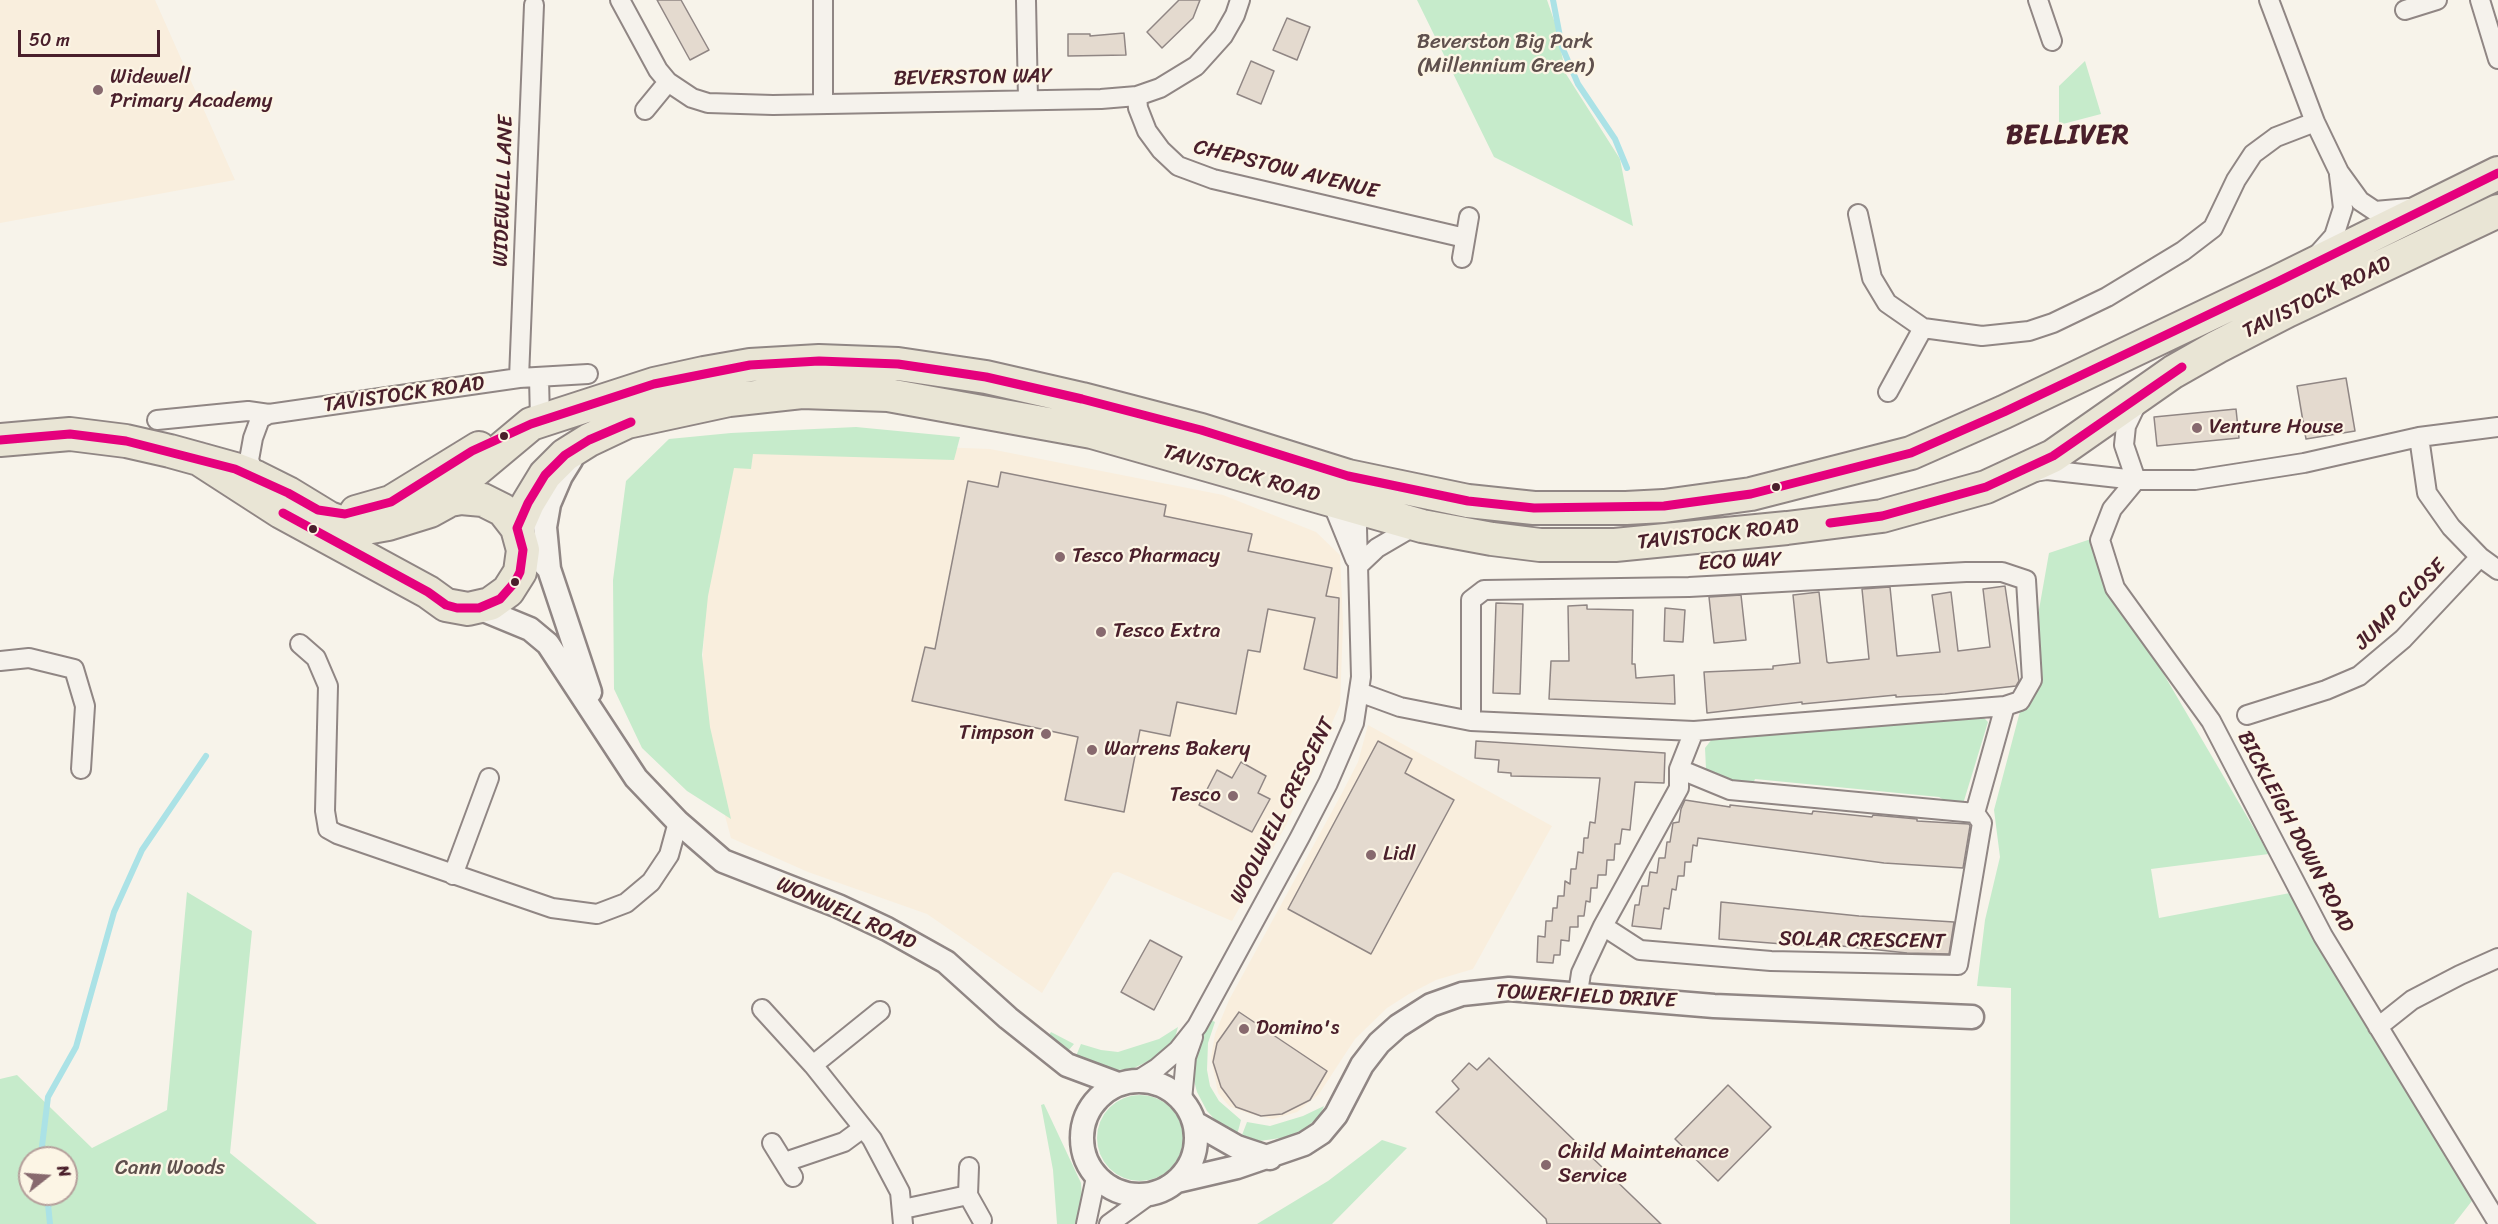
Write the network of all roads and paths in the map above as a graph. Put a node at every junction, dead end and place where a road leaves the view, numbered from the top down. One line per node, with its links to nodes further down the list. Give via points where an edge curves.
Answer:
1 (620, 0): 13 (street, BEVERSTON WAY)
2 (823, 0): 16 (street)
3 (1026, 0): 15 (street)
4 (1240, 0): 14 (street, BEVERSTON WAY, via 1224,36 1196,66 1160,88)
5 (2038, 0): 11 (street)
6 (2269, 0): 18 (street)
7 (2437, 0): 10 (street)
8 (2480, 0): 12 (street)
9 (534, 5): 31 (street, WIDEWELL LANE)
10 (2405, 10)
11 (2052, 41)
12 (2498, 59)
13 (668, 82): 16 (street, BEVERSTON WAY, via 692,98 708,103); 17 (street)
14 (1137, 96): 15 (street, BEVERSTON WAY); 25 (street, CHEPSTOW AVENUE, via 1148,131 1178,166 1213,179)
15 (1028, 99): 16 (street, BEVERSTON WAY)
16 (823, 103)
17 (645, 110)
18 (2315, 122): 19 (street); 28 (street, via 2276,137 2253,154 2213,228 2107,297 2053,324 2029,331 1982,336)
19 (2338, 172): 21 (street, via 2360,201 2374,211 2402,211); 27 (street, via 2343,208 2334,236 2322,251)
20 (2498, 173): 21 (highway, TAVISTOCK ROAD)
21 (2455, 194): 27 (highway, TAVISTOCK ROAD)
22 (2498, 211): 33 (highway, TAVISTOCK ROAD, via 2287,311 2217,347)
23 (1858, 214): 28 (street, via 1872,278 1887,303)
24 (1469, 217): 25 (street)
25 (1465, 238): 26 (street)
26 (1462, 258)
27 (2277, 282): 45 (highway, TAVISTOCK ROAD, via 1911,453 1751,494 1664,506 1544,508 1468,501)
28 (1923, 328): 32 (street)
29 (588, 374): 30 (street, TAVISTOCK ROAD)
30 (539, 377): 31 (street, TAVISTOCK ROAD); 36 (street)
31 (519, 378): 34 (street, TAVISTOCK ROAD)
32 (1888, 392)
33 (2141, 394): 42 (highway, TAVISTOCK ROAD, via 2053,456); 44 (street, via 2126,426 2124,445)
34 (269, 414): 35 (street, TAVISTOCK ROAD, via 248,411); 43 (street, via 260,419 253,438 249,460)
35 (157, 420)
36 (536, 423): 45 (highway, TAVISTOCK ROAD, via 654,384 750,365 819,361 898,364 986,377 1082,399); 47 (highway, TAVISTOCK ROAD, via 464,480); 48 (highway, via 471,451 391,502 345,514)
37 (2498, 427): 38 (street, TAVISTOCK ROAD)
38 (2419, 437): 44 (street, TAVISTOCK ROAD, via 2304,463 2194,480); 51 (street, via 2427,494)
39 (0, 440): 41 (highway, via 70,434 126,441)
40 (580, 446): 46 (highway, TAVISTOCK ROAD, via 627,422 729,400 802,392 888,395 1092,432); 50 (highway, TAVISTOCK ROAD, via 545,475 528,503); 53 (street, via 549,504 544,527)
41 (200, 459): 43 (highway); 55 (highway, via 281,512 428,592 436,600 457,608)
42 (2009, 476): 44 (street, TAVISTOCK ROAD, via 2048,470); 49 (highway, TAVISTOCK ROAD, via 1986,487 1882,516 1615,545 1540,545)
43 (256, 477): 48 (highway)
44 (2136, 480): 77 (street, BICKLEIGH DOWN ROAD, via 2112,509 2100,540 2115,588 2211,721 2288,873)
45 (1382, 484): 46 (street)
46 (1345, 504): 49 (highway, TAVISTOCK ROAD); 52 (street); 52 (street, WOOLWELL CRESCENT, via 1337,519)
47 (438, 507): 48 (highway, via 360,529); 50 (highway, via 461,498 483,500 503,510)
48 (318, 510)
49 (1418, 524): 52 (street, via 1377,548)
50 (519, 533): 53 (street, WONWELL ROAD); 55 (highway, via 522,561 515,582 500,598)
51 (2480, 557): 54 (street); 60 (street, JUMP CLOSE, via 2403,639 2359,676)
52 (1358, 566): 58 (street, WOOLWELL CRESCENT)
53 (549, 569): 61 (street, WONWELL ROAD)
54 (2498, 570)
55 (479, 608): 61 (street, WONWELL ROAD, via 530,629 548,644)
56 (300, 644): 69 (street, via 316,658 328,686 328,829)
57 (0, 661): 64 (street, via 29,658 74,669 85,706)
58 (1359, 692): 62 (street, via 1400,707); 76 (street, WOOLWELL CRESCENT, via 1354,723 1328,783)
59 (2013, 703): 62 (street, ECO WAY, via 2032,680 2026,580 2002,572 1966,572 1689,587 1484,590 1471,600); 63 (street); 67 (street)
60 (2247, 715)
61 (598, 720): 68 (street, WONWELL ROAD, via 636,778)
62 (1472, 721): 63 (street)
63 (1694, 731): 65 (street)
64 (81, 769)
65 (1679, 769): 67 (street, via 1730,790); 70 (street, via 1678,788)
66 (489, 778): 69 (street)
67 (1975, 813): 70 (street, SOLAR CRESCENT, via 1982,823 1958,965 1771,961 1641,951)
68 (678, 822): 69 (street, via 669,855 651,882 626,903 597,914 552,908); 79 (street, WONWELL ROAD, via 723,861 838,906 946,962 1067,1065)
69 (453, 875)
70 (1603, 926): 72 (street, via 1581,973)
71 (2498, 958): 77 (street, via 2412,1000)
72 (1578, 993): 75 (street, TOWERFIELD DRIVE, via 1737,1007); 84 (street, TOWERFIELD DRIVE, via 1509,989 1462,994 1431,1005 1379,1042 1321,1133)
73 (762, 1009): 78 (street)
74 (880, 1011): 78 (street)
75 (1972, 1017)
76 (1197, 1026): 79 (street, WOOLWELL CRESCENT, via 1158,1068); 80 (street, WOOLWELL CRESCENT, via 1186,1057)
77 (2378, 1027): 91 (street, BICKLEIGH DOWN ROAD)
78 (813, 1065): 82 (street)
79 (1128, 1082): 80 (street, via 1160,1084); 86 (street, via 1097,1098 1084,1120 1082,1146)
80 (1182, 1100): 81 (street)
81 (1195, 1123): 84 (street, via 1237,1147); 87 (street, via 1194,1155)
82 (863, 1128): 83 (street, via 844,1142 789,1169); 92 (street, via 900,1192)
83 (772, 1143)
84 (1270, 1158): 87 (street, TOWERFIELD DRIVE)
85 (969, 1167): 89 (street)
86 (1096, 1177): 90 (street, via 1120,1193); 94 (street)
87 (1177, 1181): 90 (street)
88 (2498, 1191): 91 (street)
89 (968, 1195): 92 (street); 93 (street)
90 (1149, 1195): 95 (street)
91 (2488, 1209)
92 (903, 1216)
93 (982, 1220)
94 (1086, 1224)
95 (1109, 1224)

